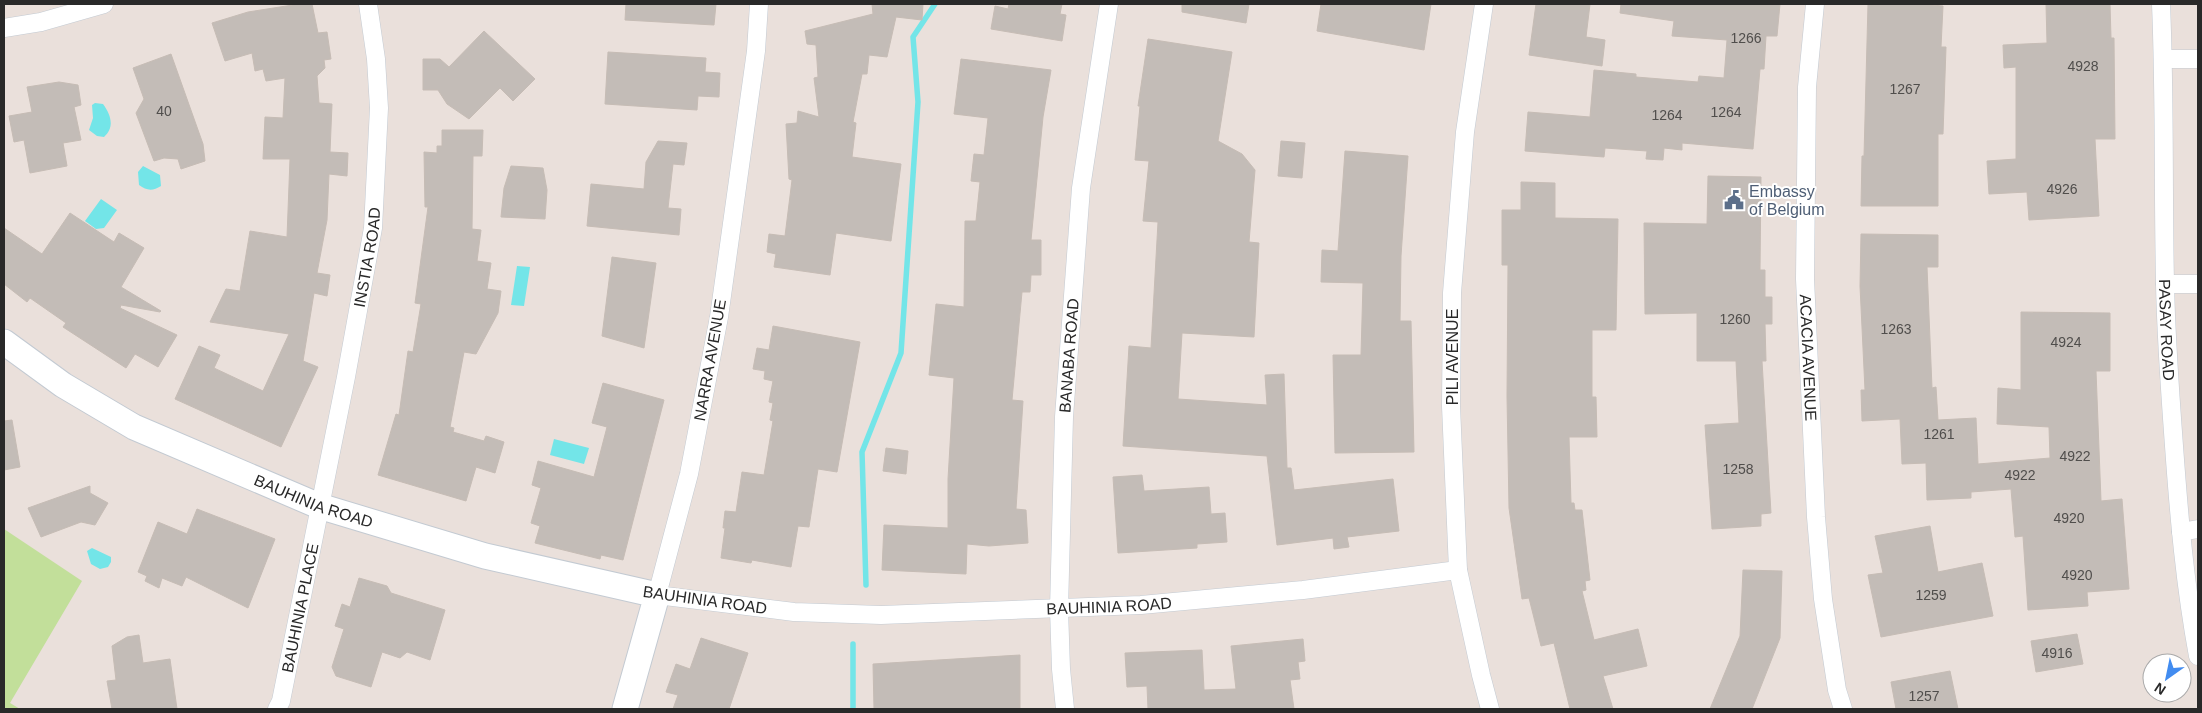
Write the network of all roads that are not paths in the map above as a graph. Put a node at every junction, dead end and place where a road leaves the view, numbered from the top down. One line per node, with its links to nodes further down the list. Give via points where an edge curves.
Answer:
1 (104, 4): 8 (street, via 41,22)
2 (368, 4): 14 (street, INSTIA ROAD, via 380,108 373,228)
3 (758, 4): 18 (street, NARRA AVENUE, via 756,52 719,317 689,474)
4 (1109, 4): 19 (street, BANABA ROAD, via 1080,188 1064,416)
5 (1484, 4): 17 (street, PILI AVENUE, via 1465,132 1452,293 1451,406)
6 (1815, 4): 25 (street, ACACIA AVENUE, via 1807,87 1806,289 1823,599)
7 (2161, 4): 10 (street, PASAY ROAD)
8 (4, 28)
9 (2198, 58): 10 (street)
10 (2163, 59): 11 (street, PASAY ROAD)
11 (2165, 284): 12 (street); 16 (street, PASAY ROAD)
12 (2198, 284)
13 (4, 342): 14 (street, BAUHINIA ROAD, via 63,385 134,427)
14 (319, 506): 18 (street, BAUHINIA ROAD, via 485,556); 21 (street, BAUHINIA PLACE)
15 (2198, 530): 16 (street)
16 (2181, 532): 20 (street, PASAY ROAD, via 2188,602)
17 (1458, 570): 19 (street, BAUHINIA ROAD, via 1303,590); 24 (street, PILI AVENUE)
18 (657, 595): 19 (street, BAUHINIA ROAD, via 794,612 880,615); 22 (street, NARRA AVENUE)
19 (1059, 609): 23 (street, BANABA ROAD, via 1060,669)
20 (2198, 656)
21 (277, 709)
22 (625, 709)
23 (1065, 709)
24 (1490, 709)
25 (1842, 709)

